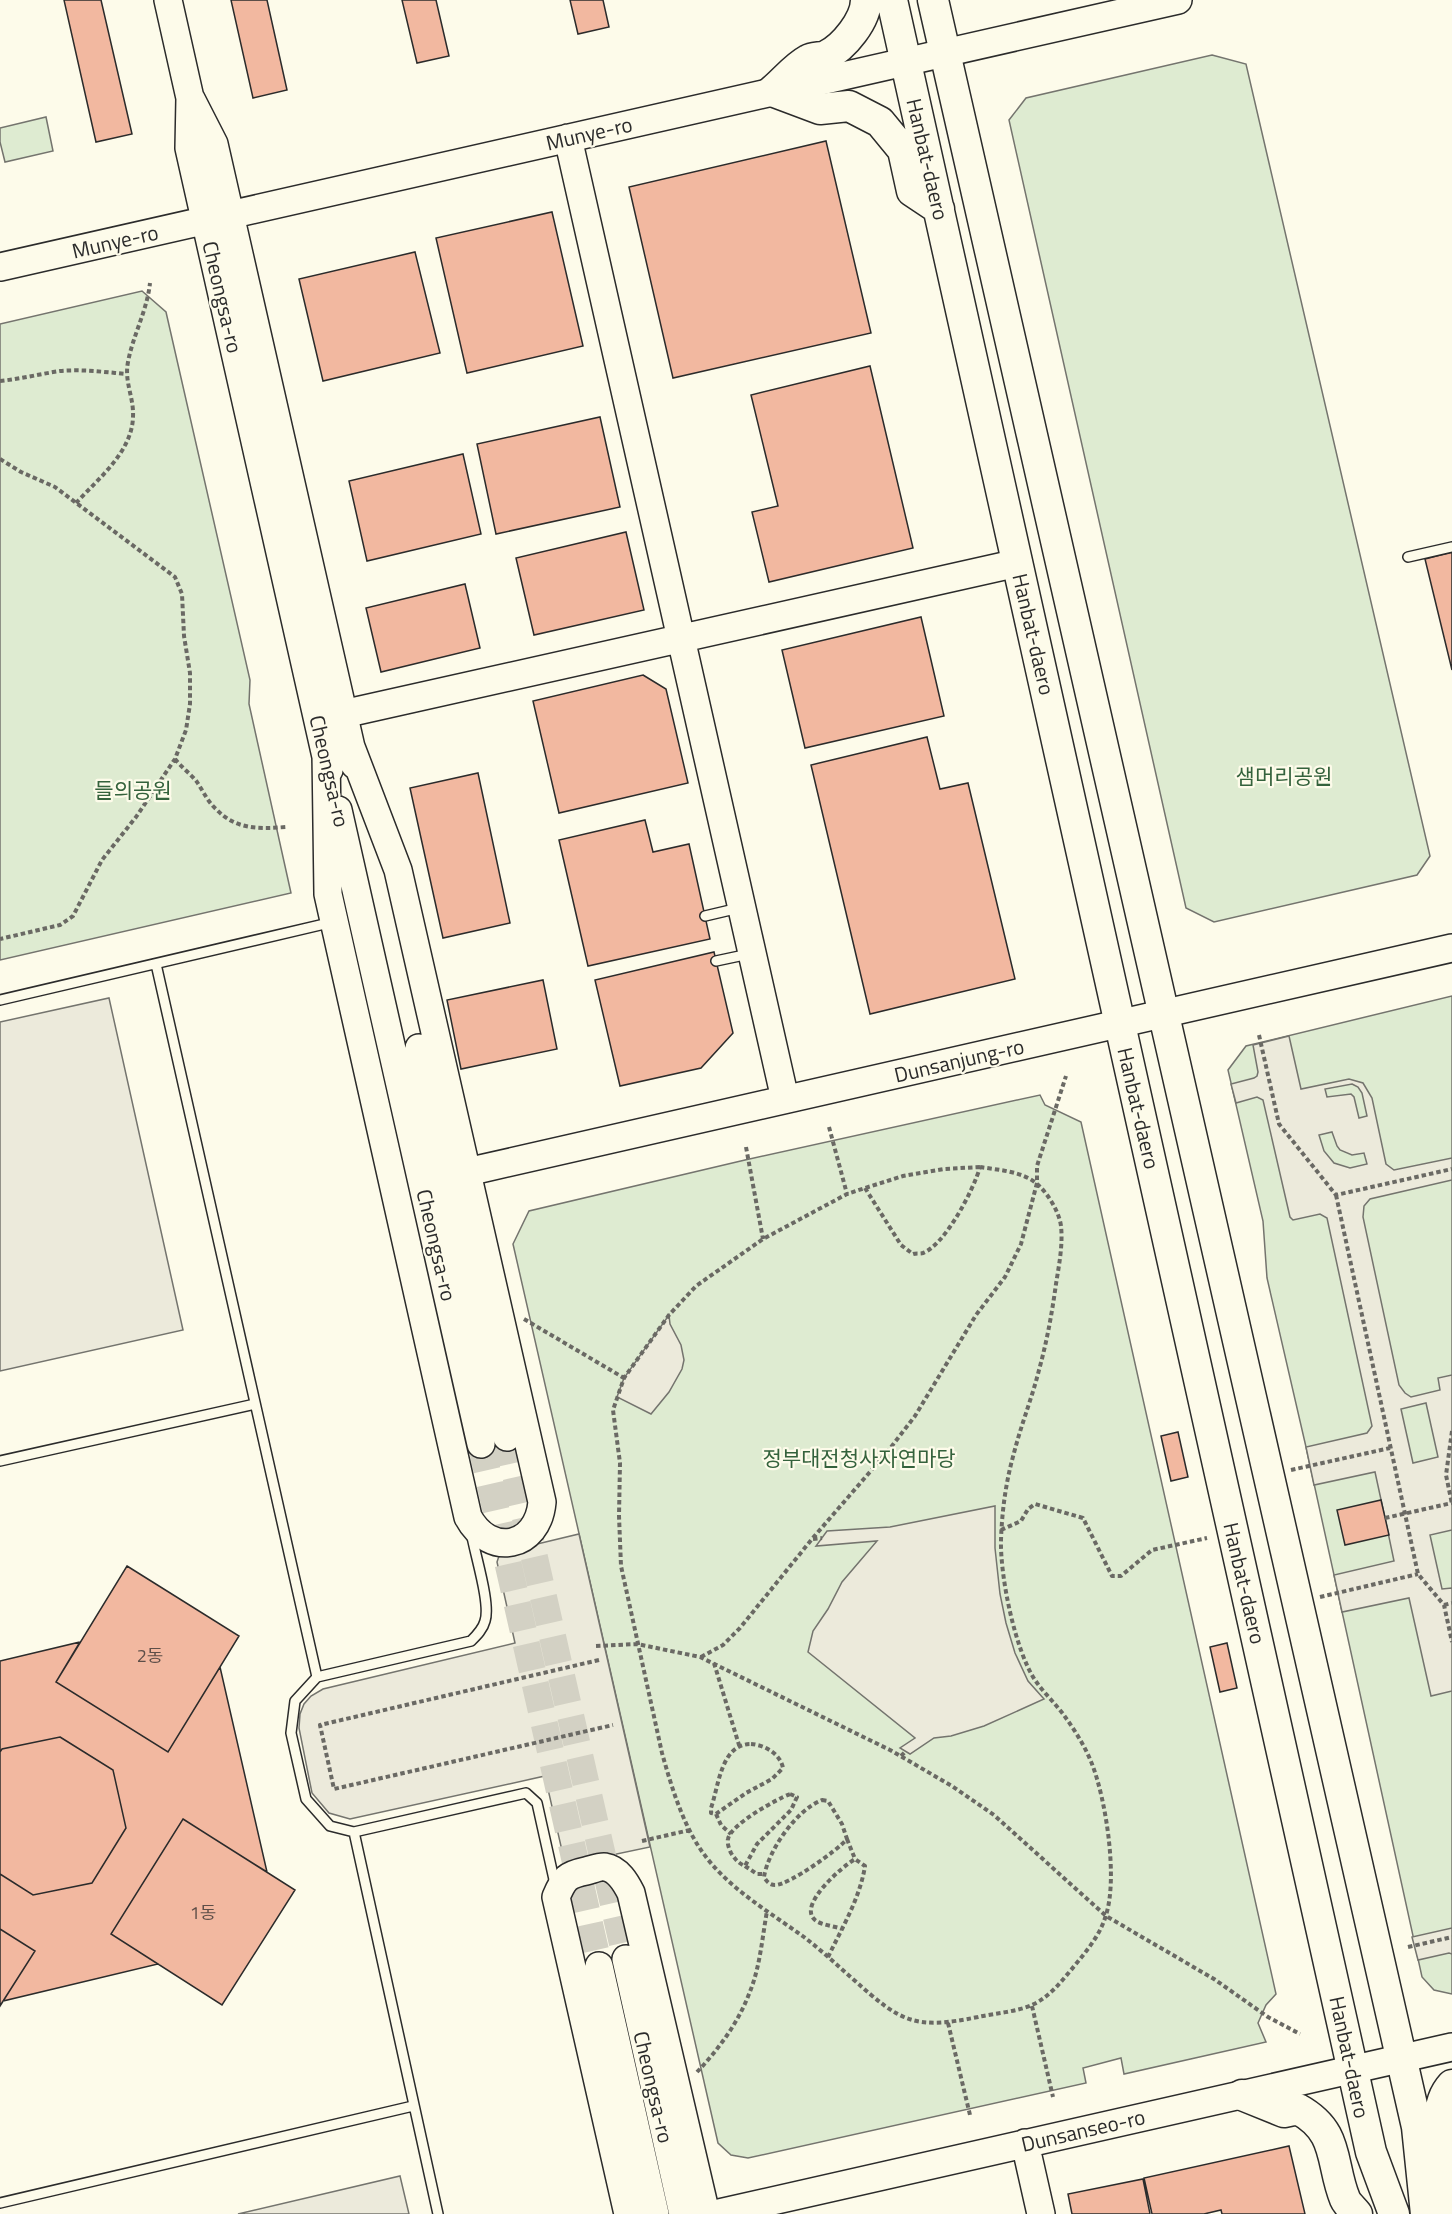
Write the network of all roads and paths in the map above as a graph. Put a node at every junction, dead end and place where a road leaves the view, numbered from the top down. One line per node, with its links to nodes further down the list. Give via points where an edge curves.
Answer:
1 (168, 0): 11 (street, Cheongsa-ro, via 190,98 189,148)
2 (866, 0): 8 (main road, via 856,26 840,45 827,56 808,60)
3 (892, 0): 7 (main road, Hanbat-daero)
4 (933, 0): 6 (main road, Hanbat-daero)
5 (1178, 0): 6 (street, Munye-ro)
6 (945, 52): 7 (street, Munye-ro); 35 (main road, Hanbat-daero)
7 (906, 61): 8 (street, Munye-ro); 10 (main road, Hanbat-daero)
8 (772, 91): 9 (street, Munye-ro); 10 (main road, via 820,109 849,106 880,122 903,150 912,191)
9 (568, 138): 11 (street, Munye-ro); 21 (street)
10 (939, 209): 20 (main road, Hanbat-daero)
11 (218, 218): 12 (street, Munye-ro); 22 (street, Cheongsa-ro); 23 (street, Cheongsa-ro)
12 (0, 267)
13 (150, 283): 14 (path)
14 (126, 374): 15 (path, via 90,370); 17 (path, via 133,417 131,432 122,452)
15 (0, 381)
16 (0, 459): 17 (path, via 55,487)
17 (76, 503): 24 (path, via 175,577 182,594 190,704)
18 (1452, 547): 19 (lane)
19 (1408, 557)
20 (1018, 563): 21 (street); 36 (main road, Hanbat-daero)
21 (681, 638): 22 (street); 26 (street)
22 (343, 714): 23 (street, Cheongsa-ro)
23 (338, 750): 28 (street, via 328,894); 44 (street, via 398,870); 54 (street, Cheongsa-ro); 55 (street, Cheongsa-ro)
24 (175, 759): 25 (path, via 195,779 215,809 230,820 257,829); 29 (path, via 102,860 73,916 60,926)
25 (286, 827)
26 (741, 908): 27 (lane); 31 (street)
27 (705, 916)
28 (335, 921): 33 (lane); 61 (street)
29 (0, 939)
30 (1452, 948): 35 (street, Dunsanjung-ro)
31 (752, 953): 32 (lane); 39 (street)
32 (716, 961)
33 (156, 964): 34 (lane); 52 (lane)
34 (0, 1000)
35 (1164, 1014): 36 (street, Dunsanjung-ro); 104 (main road, Hanbat-daero)
36 (1120, 1023): 39 (street, Dunsanjung-ro); 105 (main road, Hanbat-daero)
37 (1258, 1035): 48 (path, via 1279,1124)
38 (1066, 1076): 45 (path, via 1037,1166)
39 (785, 1099): 44 (street, Dunsanjung-ro)
40 (829, 1127): 47 (path)
41 (746, 1147): 49 (path)
42 (980, 1167): 45 (path, via 1017,1174); 46 (path, via 903,1176); 46 (path, via 954,1219 934,1245 913,1254 901,1245)
43 (1452, 1169): 48 (path)
44 (467, 1172): 61 (street, via 542,1502 537,1525 518,1540 506,1543 483,1536)
45 (1037, 1183): 63 (path, via 1051,1200 1061,1222 1061,1247 1051,1320 1014,1453); 66 (path, via 1021,1245 1005,1277 972,1322 915,1416)
46 (865, 1188): 47 (path)
47 (847, 1194): 49 (path)
48 (1336, 1195): 56 (path)
49 (763, 1239): 51 (path, via 696,1286 669,1315)
50 (522, 1317): 51 (path)
51 (624, 1378): 72 (path, via 613,1410 620,1463 621,1566)
52 (255, 1404): 57 (lane); 77 (lane)
53 (1452, 1431): 59 (path, via 1446,1475)
54 (507, 1437)
55 (481, 1443)
56 (1390, 1448): 58 (path); 60 (path)
57 (0, 1461)
58 (1291, 1470)
59 (1452, 1504): 60 (path)
60 (1405, 1513): 62 (path); 67 (path)
61 (468, 1517): 77 (lane, via 487,1609 478,1635 471,1641)
62 (1385, 1518)
63 (1002, 1530): 65 (path, via 1020,1521 1035,1504 1083,1518 1112,1576 1117,1577 1152,1551); 93 (path, via 1007,1600 1023,1657 1034,1680 1079,1738 1100,1790 1109,1848 1110,1898)
64 (822, 1538): 66 (path)
65 (1207, 1538)
66 (812, 1539): 74 (path, via 740,1628 723,1645)
67 (1418, 1574): 68 (path); 70 (path)
68 (1319, 1597)
69 (1452, 1603): 70 (path)
70 (1444, 1605): 71 (path)
71 (1452, 1642)
72 (637, 1644): 73 (path); 74 (path); 83 (path, via 670,1783)
73 (596, 1646)
74 (700, 1657): 76 (path)
75 (599, 1660): 78 (path, via 320,1725 334,1789)
76 (714, 1663): 79 (path); 81 (path)
77 (317, 1677): 84 (lane, via 296,1701 291,1733 306,1799 330,1826)
78 (614, 1725)
79 (739, 1745): 82 (path, via 727,1759 711,1808 711,1813); 82 (path, via 760,1745 776,1755 783,1768)
80 (906, 1752): 81 (path)
81 (901, 1756): 93 (path, via 994,1815)
82 (716, 1814): 85 (path)
83 (690, 1830): 87 (path); 92 (path, via 701,1850 730,1882)
84 (354, 1832): 91 (lane, via 526,1793 537,1803); 110 (lane)
85 (731, 1834): 89 (path, via 729,1849 738,1863); 89 (path, via 781,1798 790,1794 797,1797 791,1810 757,1844)
86 (847, 1839): 88 (path); 90 (path, via 833,1853 783,1884 770,1884); 90 (path, via 828,1801 816,1802 771,1852)
87 (642, 1841)
88 (855, 1859): 94 (path, via 865,1866); 94 (path, via 832,1876 811,1907 816,1920)
89 (745, 1866): 90 (path)
90 (765, 1874)
91 (558, 1909): 117 (street); 120 (street, via 556,1897 569,1875 605,1867 625,1882 631,1893)
92 (767, 1911): 97 (path); 106 (path, via 756,1974 743,2009)
93 (1106, 1916): 100 (path, via 1084,1954 1052,1992); 102 (path)
94 (842, 1929): 97 (path)
95 (1452, 1937): 96 (path)
96 (1408, 1947)
97 (828, 1957): 101 (path, via 893,2012 926,2024)
98 (626, 1959): 119 (street, Cheongsa-ro)
99 (599, 1966): 118 (street, Cheongsa-ro)
100 (1032, 2006): 101 (path); 109 (path)
101 (948, 2023): 111 (path)
102 (1300, 2034)
103 (1452, 2047): 104 (street, Dunsanseo-ro)
104 (1401, 2059): 105 (street, Dunsanseo-ro); 114 (main road, Hanbat-daero, via 1417,2127)
105 (1353, 2069): 108 (street, Dunsanseo-ro); 113 (main road, Hanbat-daero)
106 (696, 2073)
107 (1452, 2085): 114 (main road, via 1440,2114)
108 (1242, 2095): 112 (street, Dunsanseo-ro); 123 (main road, via 1284,2112 1298,2109 1308,2114 1324,2131 1335,2154 1346,2200)
109 (1053, 2097)
110 (414, 2106): 115 (lane); 116 (lane)
111 (970, 2115)
112 (1026, 2143): 121 (street, Dunsanseo-ro); 122 (street)
113 (1371, 2152): 124 (main road); 125 (main road, Hanbat-daero)
114 (1446, 2201)
115 (0, 2203)
116 (438, 2214)
117 (628, 2214)
118 (656, 2214)
119 (683, 2214)
120 (706, 2214)
121 (715, 2214)
122 (1041, 2214)
123 (1357, 2214)
124 (1370, 2214)
125 (1394, 2214)

